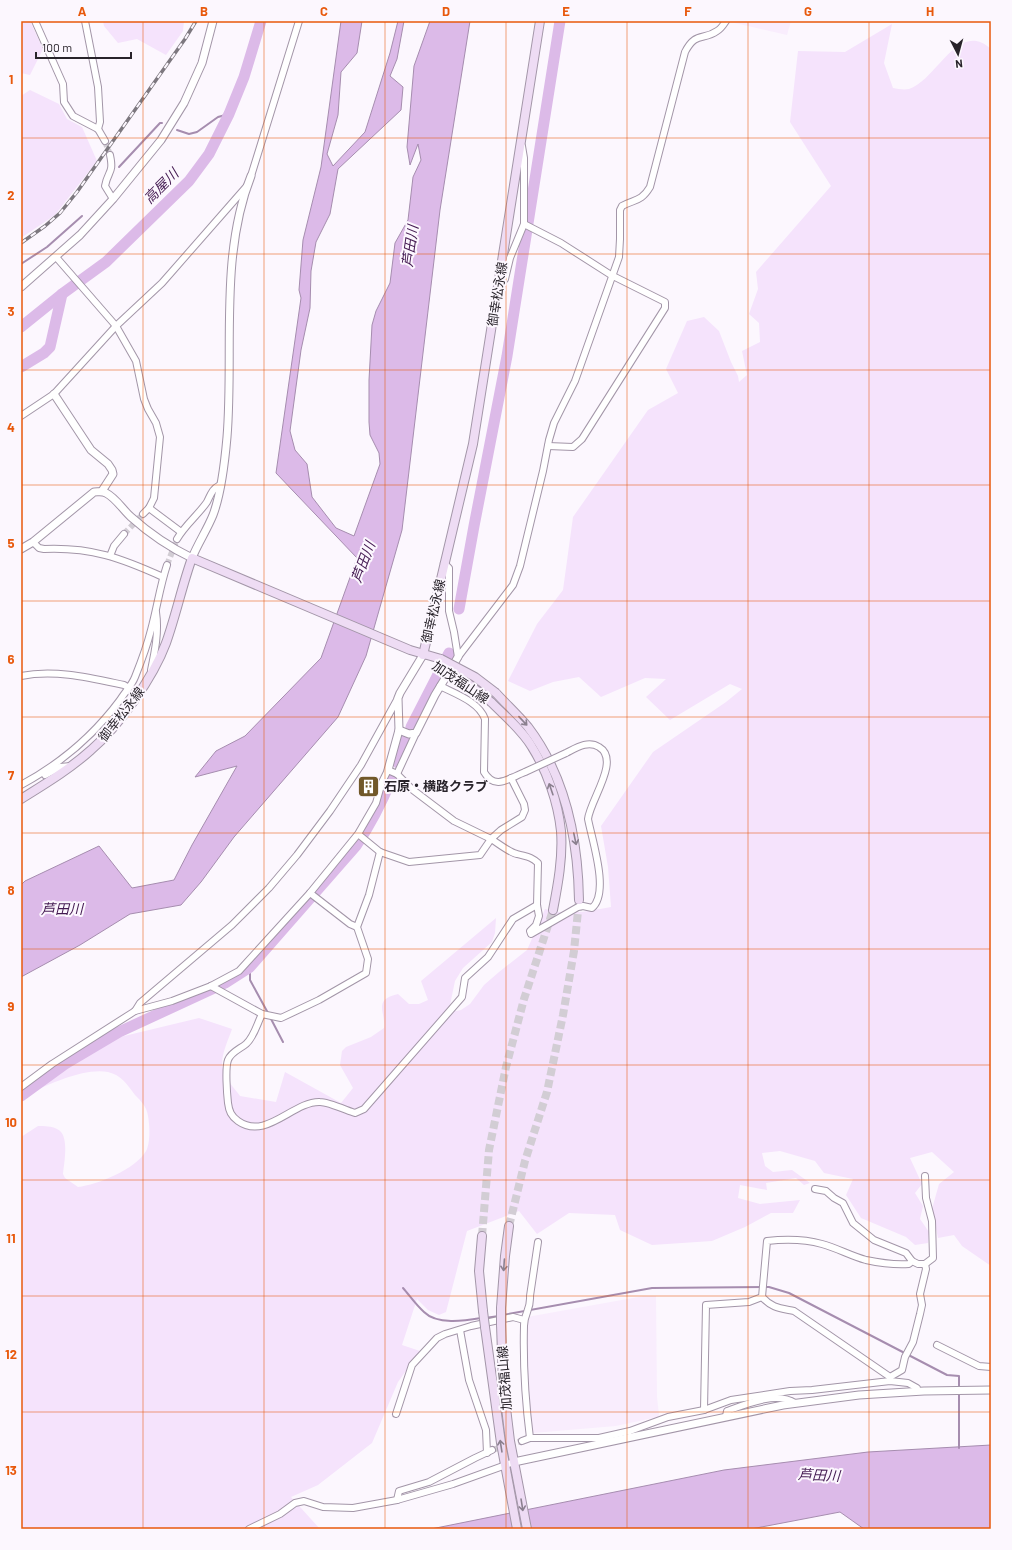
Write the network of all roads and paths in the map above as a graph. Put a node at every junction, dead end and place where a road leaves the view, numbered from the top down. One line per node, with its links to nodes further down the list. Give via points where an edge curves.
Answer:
1 (35, 21): 7 (street, via 63,84 64,102 73,116)
2 (85, 21): 7 (street, via 98,87)
3 (213, 21): 13 (street, via 202,63 184,103 161,140)
4 (299, 21): 11 (street)
5 (540, 21): 9 (main road, 御幸松永線)
6 (726, 21): 16 (street, via 717,32 695,39 685,52 650,187 645,196 622,206 620,210 618,257)
7 (98, 129): 8 (street)
8 (105, 141)
9 (521, 142): 14 (street); 18 (main road, 御幸松永線)
10 (110, 155): 13 (street, via 112,171 105,186)
11 (252, 176): 12 (street)
12 (247, 186): 19 (street, via 162,283); 23 (street, via 233,255 230,291 229,407)
13 (113, 199): 15 (street, via 80,236)
14 (527, 225): 16 (street); 18 (street, via 510,258 505,279)
15 (56, 256): 17 (street); 19 (street)
16 (611, 275): 22 (street, via 575,380 554,422); 22 (street, via 665,302 665,308 582,439 573,447)
17 (21, 287)
18 (498, 287): 34 (main road, 御幸松永線, via 473,444)
19 (115, 325): 20 (street); 25 (street, via 136,361 144,400 160,437 154,498)
20 (54, 394): 21 (street); 24 (street, via 91,450 112,470 113,474)
21 (21, 416)
22 (548, 446): 39 (street, via 520,566 513,585)
23 (220, 485): 27 (street, via 213,488 202,509); 33 (street, via 213,514)
24 (102, 491): 30 (street, via 94,492); 33 (street, via 148,532)
25 (149, 508): 26 (street); 27 (street)
26 (143, 514)
27 (181, 532): 29 (street)
28 (124, 534): 32 (street)
29 (177, 540)
30 (33, 542): 31 (street); 32 (street, via 44,549 75,550)
31 (21, 549)
32 (110, 556): 36 (street, via 130,562)
33 (192, 558): 38 (main road, 御幸松永線); 41 (main road, 御幸松永線, via 166,644)
34 (444, 563): 38 (main road, 御幸松永線); 39 (street, via 449,568 449,611)
35 (167, 565): 36 (street)
36 (163, 578): 37 (street)
37 (156, 608): 41 (street, via 156,644); 43 (street, via 135,678)
38 (423, 655): 44 (street); 57 (main road, 加茂福山線, one-way to 57, bridge, via 441,659 475,677 496,693 527,726 542,747 565,800 576,842); 59 (main road, 加茂福山線, one-way to 38, bridge, via 560,873 561,830 555,802 532,746 491,702 469,684 438,668)
39 (458, 657): 42 (street)
40 (21, 676): 43 (street, via 57,673 84,676)
41 (149, 677): 47 (main road, 御幸松永線, via 113,728 92,750)
42 (440, 686): 46 (street); 50 (street, via 461,696 482,711 485,719 484,772 487,778 498,783)
43 (129, 688): 51 (street, via 110,714 64,758)
44 (398, 698): 45 (street); 62 (street, via 361,765 297,855 232,925 140,1003)
45 (399, 730): 46 (street, via 410,734); 48 (street)
46 (416, 733): 49 (street)
47 (71, 766): 51 (street, via 60,767 36,780); 52 (main road, 御幸松永線)
48 (388, 770): 49 (street); 53 (street)
49 (397, 774): 54 (street, via 413,790 454,821)
50 (511, 778): 54 (street, via 525,810 522,817); 58 (street, bridge, via 587,744 595,744 605,752 607,759 605,774 588,819 600,879 600,896 597,904 592,908 578,908 531,934 530,931 536,925 539,916)
51 (23, 783)
52 (21, 799)
53 (361, 836): 55 (street); 56 (street)
54 (491, 839): 55 (street, via 480,855 413,863); 58 (street, via 517,854 532,858 538,864)
55 (380, 852): 60 (street, via 369,895)
56 (310, 893): 60 (street); 61 (street, via 239,971)
57 (579, 900)
58 (537, 904): 63 (street, via 513,920 488,957 465,978 462,997 364,1109 355,1113 320,1102 305,1105 264,1125 252,1126 241,1123 231,1116 226,1092 228,1060 235,1051 246,1044)
59 (553, 910)
60 (357, 927): 63 (street, via 368,958 366,973 289,1015 281,1018)
61 (212, 986): 62 (street); 63 (street)
62 (135, 1011): 64 (street)
63 (266, 1015)
64 (21, 1087)
65 (925, 1176): 71 (street, via 926,1198 932,1221 933,1258)
66 (815, 1189): 70 (street, via 826,1191 843,1202 853,1223 874,1240 906,1253)
67 (509, 1226): 88 (main road, 加茂福山線, one-way to 88, bridge, via 501,1324 503,1383)
68 (482, 1236): 89 (main road, 加茂福山線, one-way to 68, bridge, via 479,1271)
69 (538, 1242): 73 (street, via 531,1305)
70 (912, 1261): 71 (street); 72 (street, via 909,1264 894,1265 865,1260 823,1244 783,1239 767,1241)
71 (925, 1264): 77 (street, via 920,1294 922,1305 912,1342 902,1370)
72 (762, 1294): 77 (street, via 769,1304 794,1311); 82 (street, via 748,1302 706,1305)
73 (524, 1320): 74 (street, via 513,1317); 86 (street, via 524,1390)
74 (460, 1330): 83 (street, via 436,1338 412,1365); 90 (street, via 469,1380 486,1430 490,1452 429,1482 399,1491)
75 (938, 1345): 76 (street, via 979,1366)
76 (991, 1367)
77 (890, 1379): 79 (street, via 908,1383); 80 (street, via 790,1391)
78 (991, 1390): 79 (street)
79 (917, 1391): 81 (street)
80 (758, 1398): 81 (street, via 788,1399); 82 (street, via 731,1400); 84 (street, via 727,1411)
81 (795, 1403): 84 (street)
82 (704, 1410): 85 (street, via 668,1417)
83 (396, 1414)
84 (726, 1416): 85 (street)
85 (616, 1437): 86 (street); 88 (street)
86 (530, 1438): 87 (street)
87 (522, 1441)
88 (514, 1462): 89 (street); 93 (main road, 加茂福山線, one-way to 93)
89 (504, 1465): 90 (street, via 454,1484); 92 (main road, 加茂福山線)
90 (397, 1500): 91 (street, via 352,1508 323,1507 304,1501 295,1503 280,1514)
91 (248, 1529)
92 (517, 1529)
93 (526, 1529)

